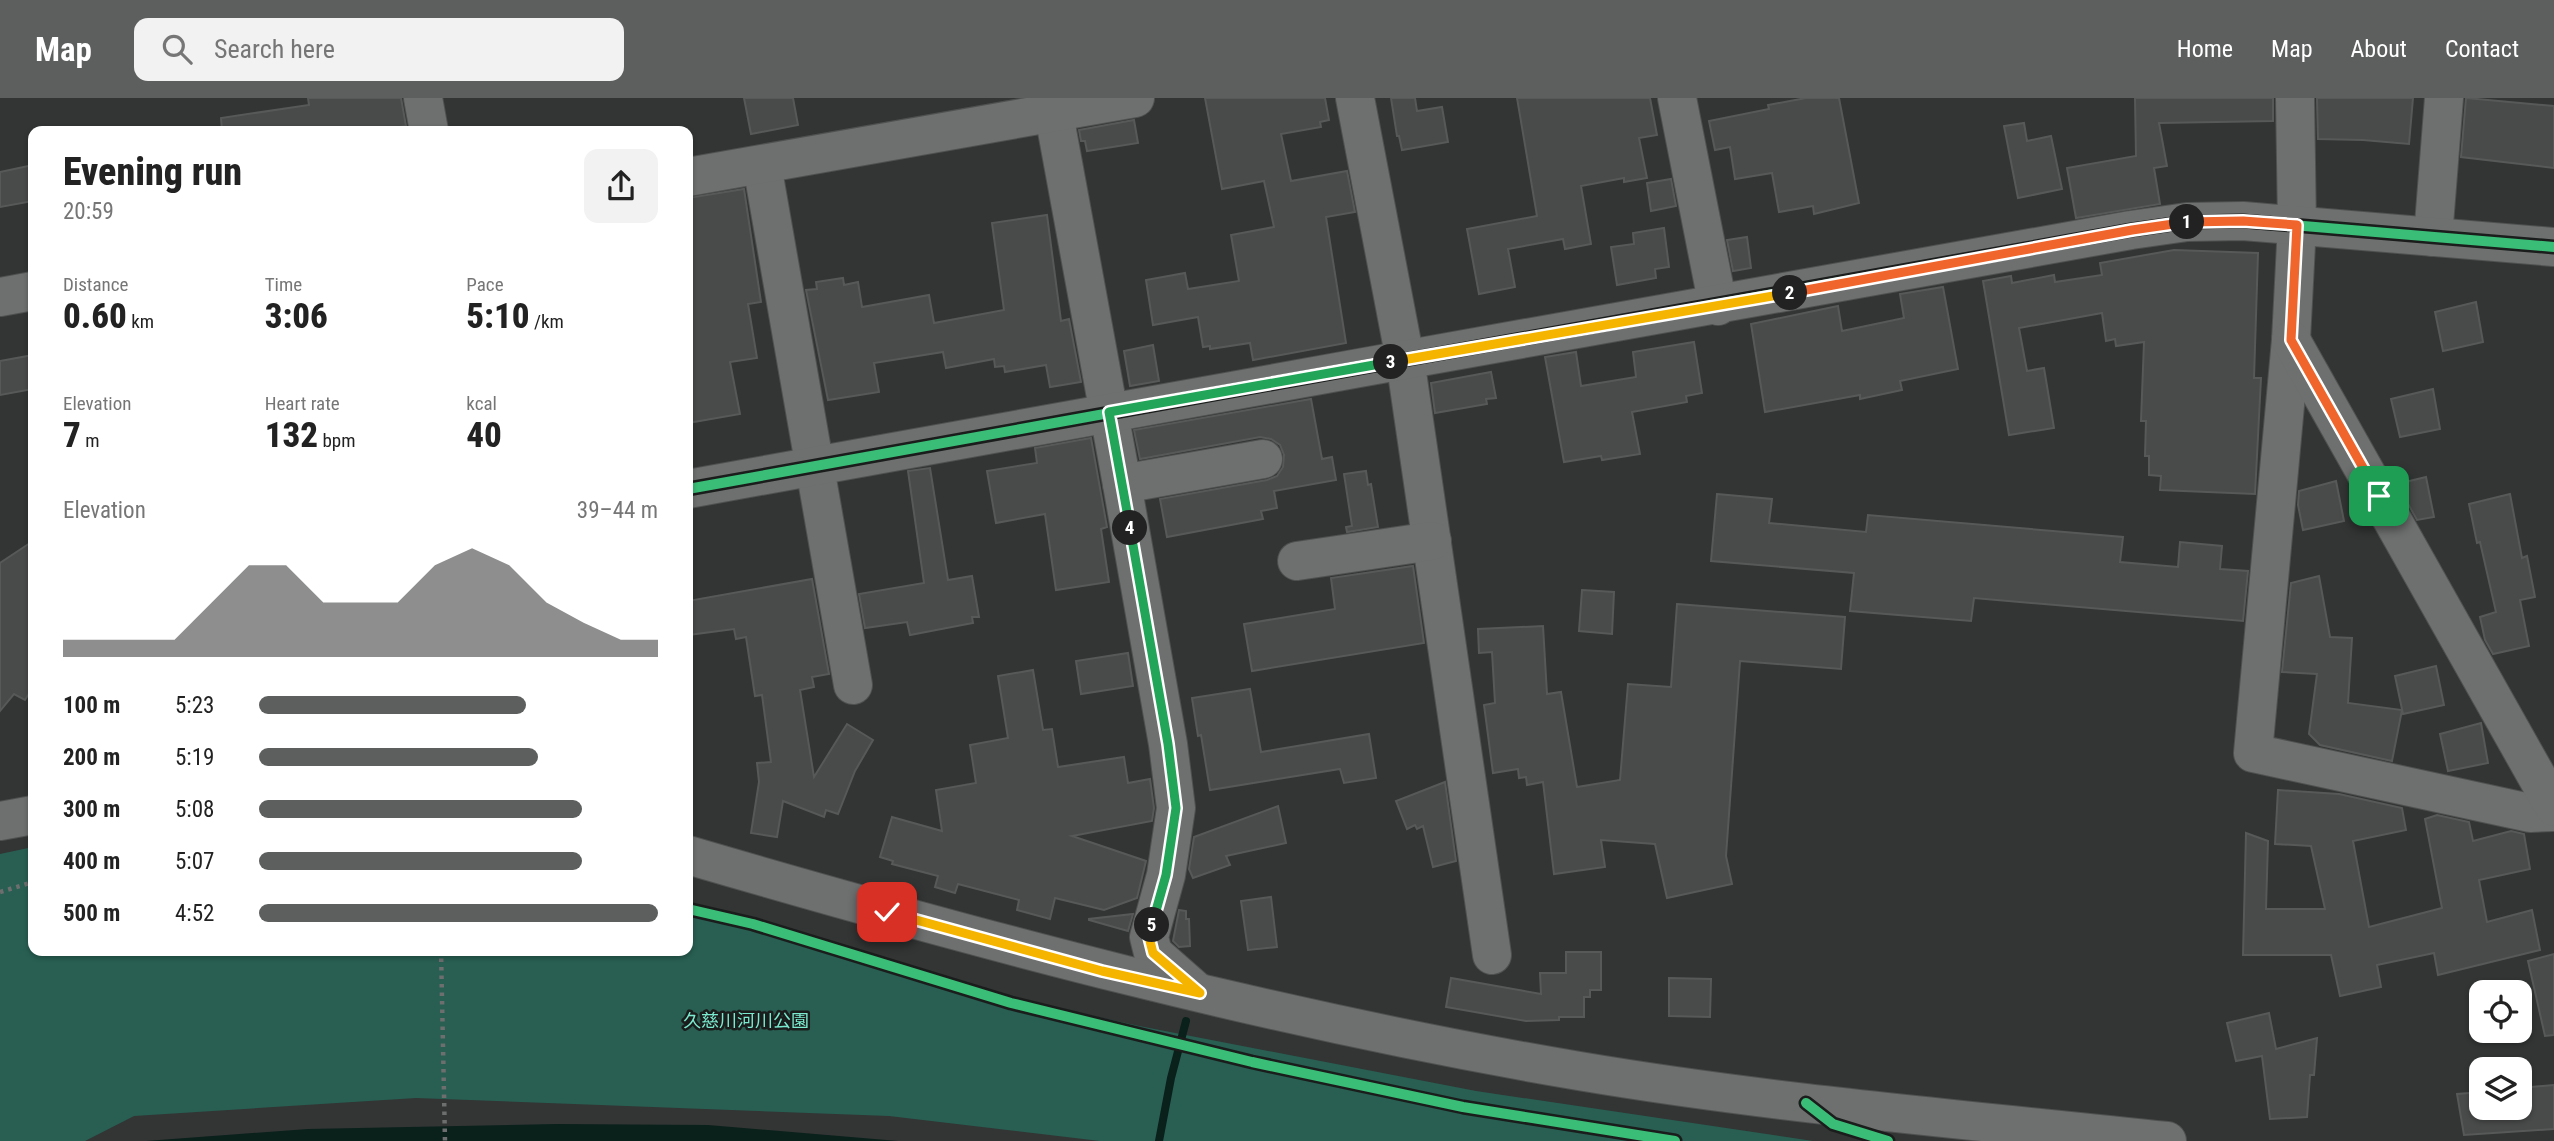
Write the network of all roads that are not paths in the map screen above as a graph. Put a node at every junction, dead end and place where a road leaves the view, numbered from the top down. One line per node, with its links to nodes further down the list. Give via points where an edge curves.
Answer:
1 (423, 98): 8 (street)
2 (1135, 98): 7 (street)
3 (1355, 98): 18 (street)
4 (1677, 98): 16 (street)
5 (2295, 98): 11 (street)
6 (2444, 98): 12 (street)
7 (1052, 105): 9 (street); 19 (street)
8 (428, 126)
9 (762, 165): 10 (street); 21 (street)
10 (693, 176)
11 (2297, 225): 12 (street); 16 (street, via 2187,222); 17 (street)
12 (2433, 237): 13 (street)
13 (2554, 247)
14 (28, 292): 15 (street)
15 (0, 297)
16 (1718, 306): 18 (street)
17 (2291, 340): 27 (street); 28 (street, via 2253,752 2530,813)
18 (1405, 359): 19 (street); 24 (street)
19 (1109, 412): 21 (street); 22 (street)
20 (1263, 459): 22 (street)
21 (814, 466): 23 (street); 26 (street)
22 (1122, 484): 33 (street, via 1176,808 1166,875 1149,937 1153,953)
23 (693, 488)
24 (1432, 541): 25 (street); 32 (street)
25 (1297, 561)
26 (853, 685)
27 (2554, 807)
28 (2554, 812)
29 (28, 816): 30 (street)
30 (0, 821)
31 (693, 856): 33 (street, via 1088,967)
32 (1492, 955)
33 (1200, 993): 34 (street, via 1582,1072 1800,1102)
34 (2166, 1141)

